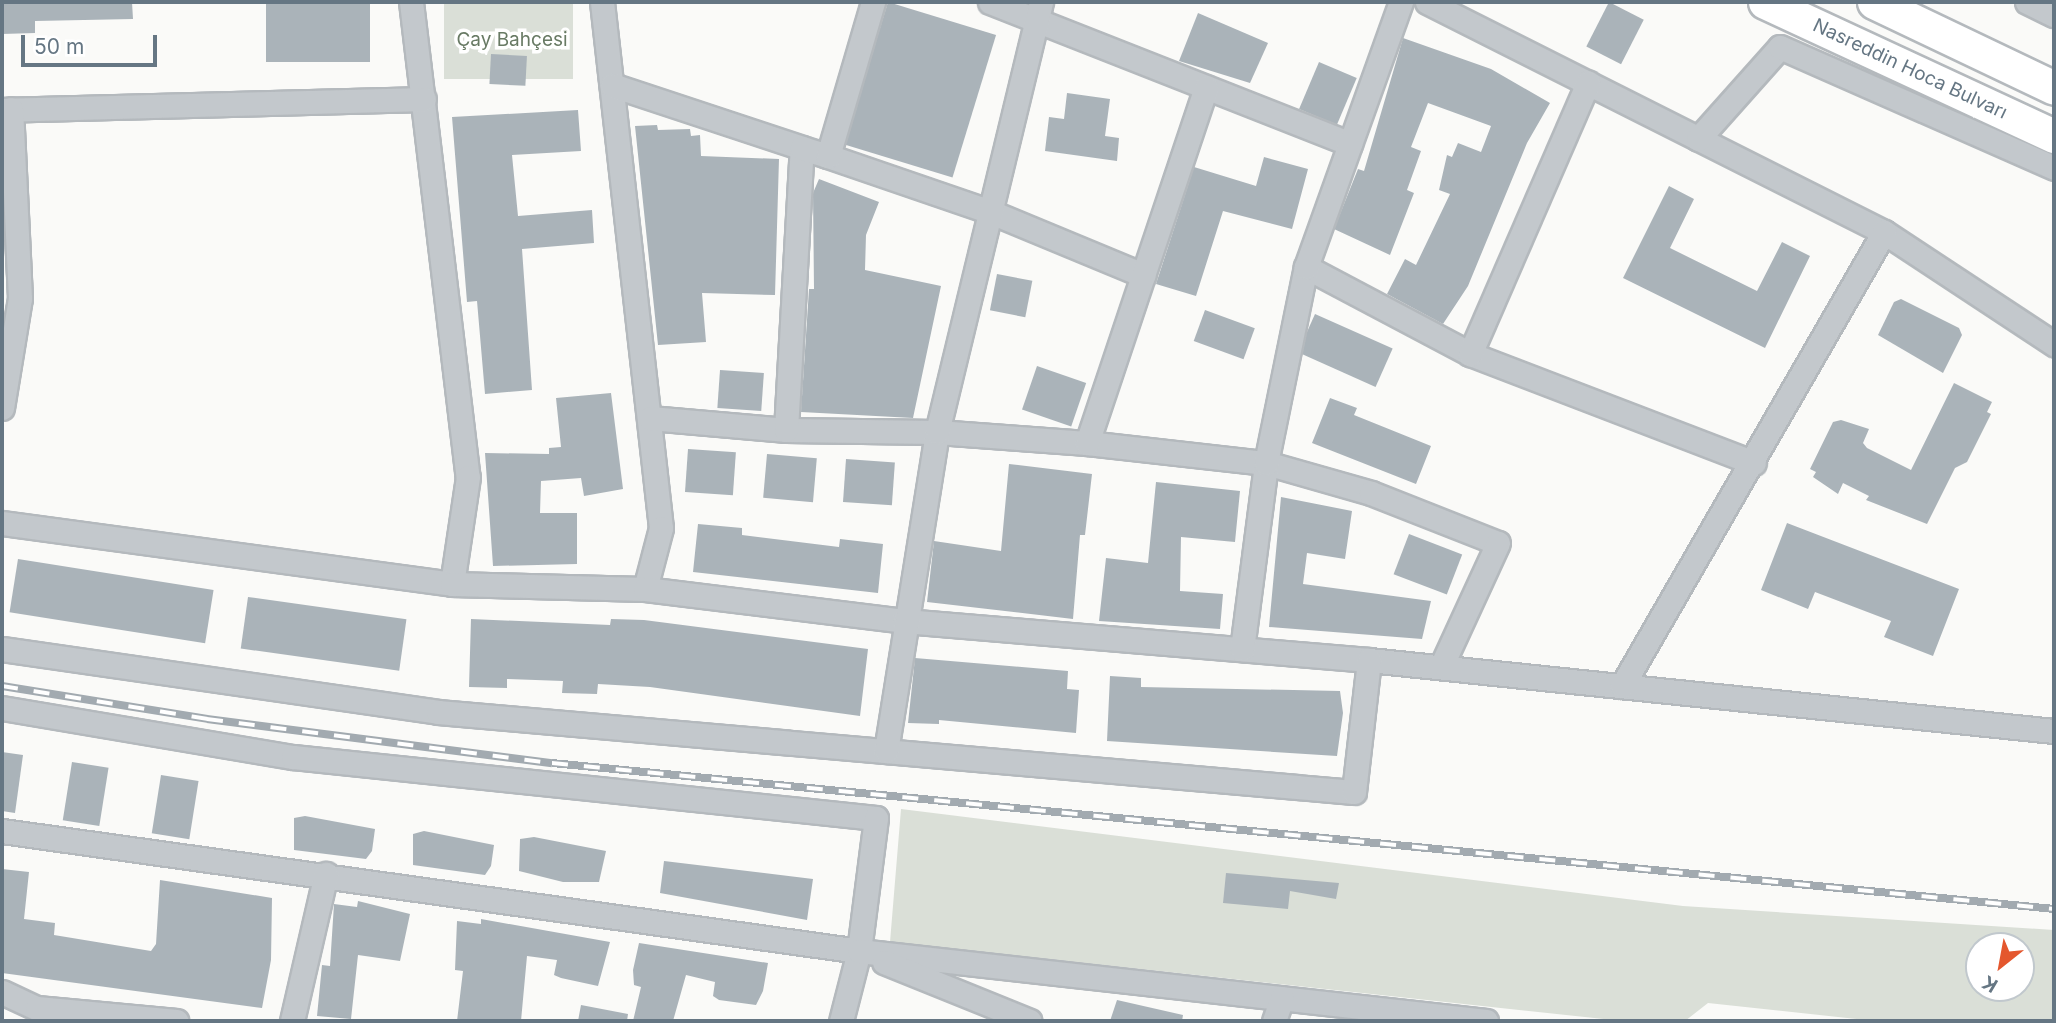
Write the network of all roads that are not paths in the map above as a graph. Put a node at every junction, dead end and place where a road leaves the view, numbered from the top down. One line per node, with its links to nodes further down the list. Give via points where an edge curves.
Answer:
1 (411, 2): 16 (street)
2 (602, 2): 13 (street)
3 (873, 2): 22 (street)
4 (990, 2): 10 (street)
5 (1401, 2): 20 (street)
6 (1427, 2): 12 (street)
7 (1765, 2): 18 (highway, Nasreddin Hoca Bulvarı)
8 (1874, 2): 15 (highway)
9 (2027, 2): 11 (street)
10 (1040, 11): 14 (street); 24 (street)
11 (2054, 15)
12 (1587, 83): 19 (street); 29 (street)
13 (612, 85): 21 (street); 31 (street)
14 (1206, 87): 20 (street); 27 (street)
15 (2054, 88)
16 (424, 99): 17 (street); 38 (street, via 468,477)
17 (7, 110): 30 (street, via 20,298)
18 (2054, 136)
19 (1698, 139): 23 (street, via 1780,47); 25 (street)
20 (1350, 144): 26 (street)
21 (802, 148): 22 (street); 32 (street)
22 (828, 156): 24 (street)
23 (2054, 168)
24 (991, 212): 27 (street); 33 (street)
25 (1884, 232): 28 (street); 36 (street)
26 (1306, 267): 29 (street); 35 (street)
27 (1143, 275): 34 (street)
28 (2054, 344)
29 (1470, 354): 36 (street)
30 (2, 408)
31 (650, 418): 32 (street); 39 (street, via 661,528)
32 (786, 430): 33 (street)
33 (937, 432): 34 (street); 40 (street)
34 (1087, 443): 35 (street)
35 (1266, 463): 42 (street); 44 (street, via 1371,492 1499,542)
36 (1754, 463): 45 (street)
37 (2, 523): 38 (street)
38 (452, 584): 39 (street)
39 (645, 589): 40 (street)
40 (904, 621): 42 (street); 48 (street)
41 (2, 649): 48 (street, via 438,712)
42 (1242, 649): 43 (street)
43 (1369, 660): 44 (street); 48 (street, via 1354,792)
44 (1441, 667): 45 (street)
45 (1622, 686): 47 (street)
46 (2, 708): 51 (street, via 293,757 876,818)
47 (2054, 731)
48 (886, 751)
49 (2, 831): 50 (street)
50 (326, 874): 51 (street); 57 (street)
51 (859, 951): 53 (street); 58 (street); 59 (street)
52 (2, 992): 54 (street)
53 (1282, 998): 60 (street); 61 (street)
54 (37, 1009): 55 (street); 56 (street)
55 (64, 1021)
56 (176, 1021)
57 (292, 1021)
58 (841, 1021)
59 (1030, 1021)
60 (1274, 1021)
61 (1486, 1021)

